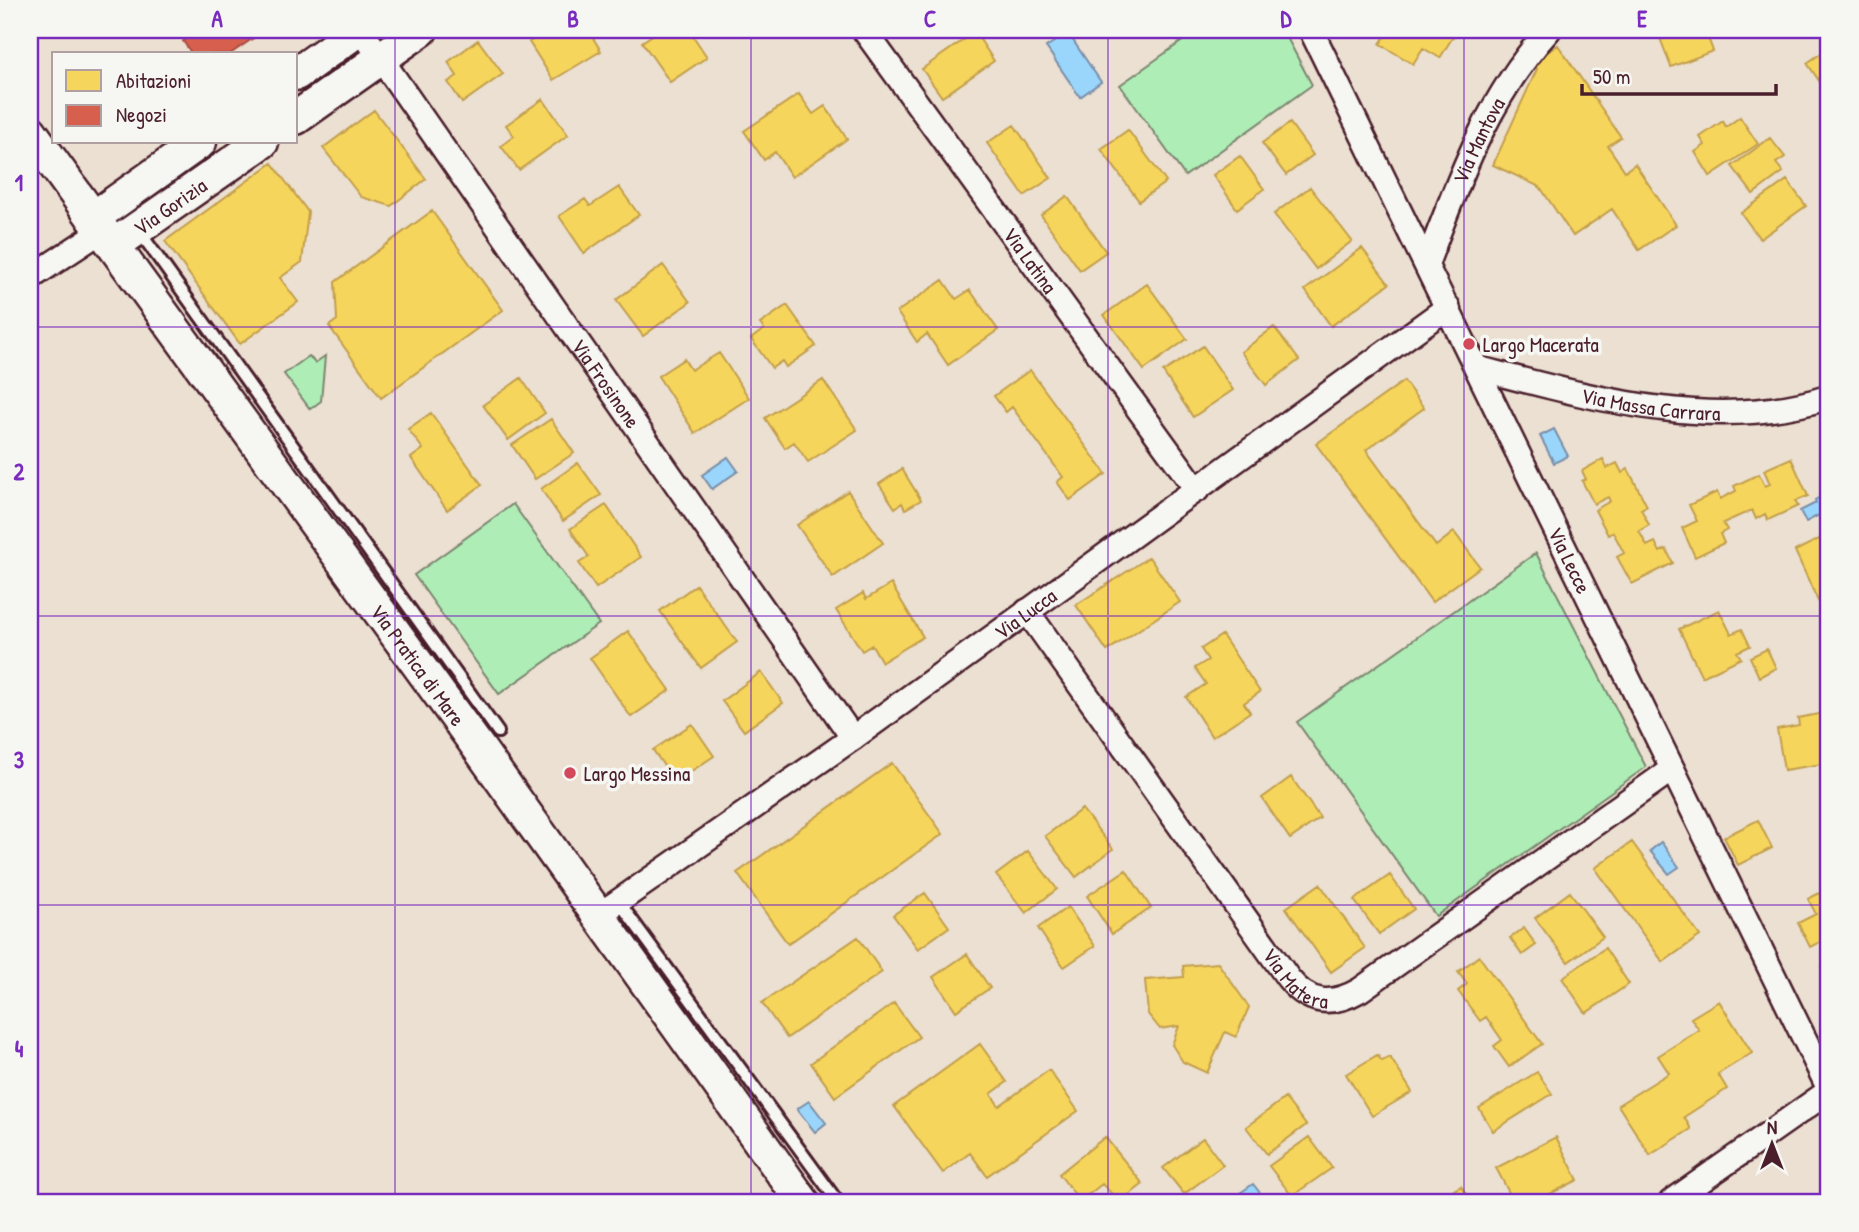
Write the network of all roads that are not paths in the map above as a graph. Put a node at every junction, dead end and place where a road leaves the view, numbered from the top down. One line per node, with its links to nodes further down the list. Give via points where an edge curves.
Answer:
1 (359, 30): 6 (street, Via Frosinone); 7 (street)
2 (421, 30): 6 (street)
3 (864, 30): 18 (street, Via Latina)
4 (1311, 30): 13 (street, Via Lecce)
5 (1549, 30): 13 (street, Via Mantova, via 1488,115)
6 (381, 58): 8 (street); 21 (street, Via Frosinone)
7 (298, 73)
8 (298, 117)
9 (30, 131): 12 (street, Via Pratica di Mare)
10 (198, 144): 12 (street, Via Gorizia)
11 (258, 144): 12 (street, Via Gorizia)
12 (112, 230): 14 (street); 20 (lane); 23 (street, Via Pratica di Mare)
13 (1427, 263): 15 (street, Via Lecce)
14 (30, 278)
15 (1448, 307): 16 (street, Via Lecce); 18 (street, Via Lucca)
16 (1476, 368): 17 (street, Via Massa Carrara, via 1590,396 1702,411 1776,408); 22 (street, Via Lecce)
17 (1829, 397)
18 (1196, 490): 19 (street, Via Lucca)
19 (1027, 611): 21 (street, Via Lucca); 22 (street, Via Matera, via 1288,978 1320,1002 1336,1001 1360,990)
20 (498, 732)
21 (853, 738): 23 (street, Via Lucca)
22 (1671, 770): 24 (street, Via Lecce)
23 (609, 909): 25 (street, Via Pratica di Mare); 26 (lane)
24 (1829, 1090): 27 (street)
25 (803, 1202)
26 (838, 1202)
27 (1671, 1202)

